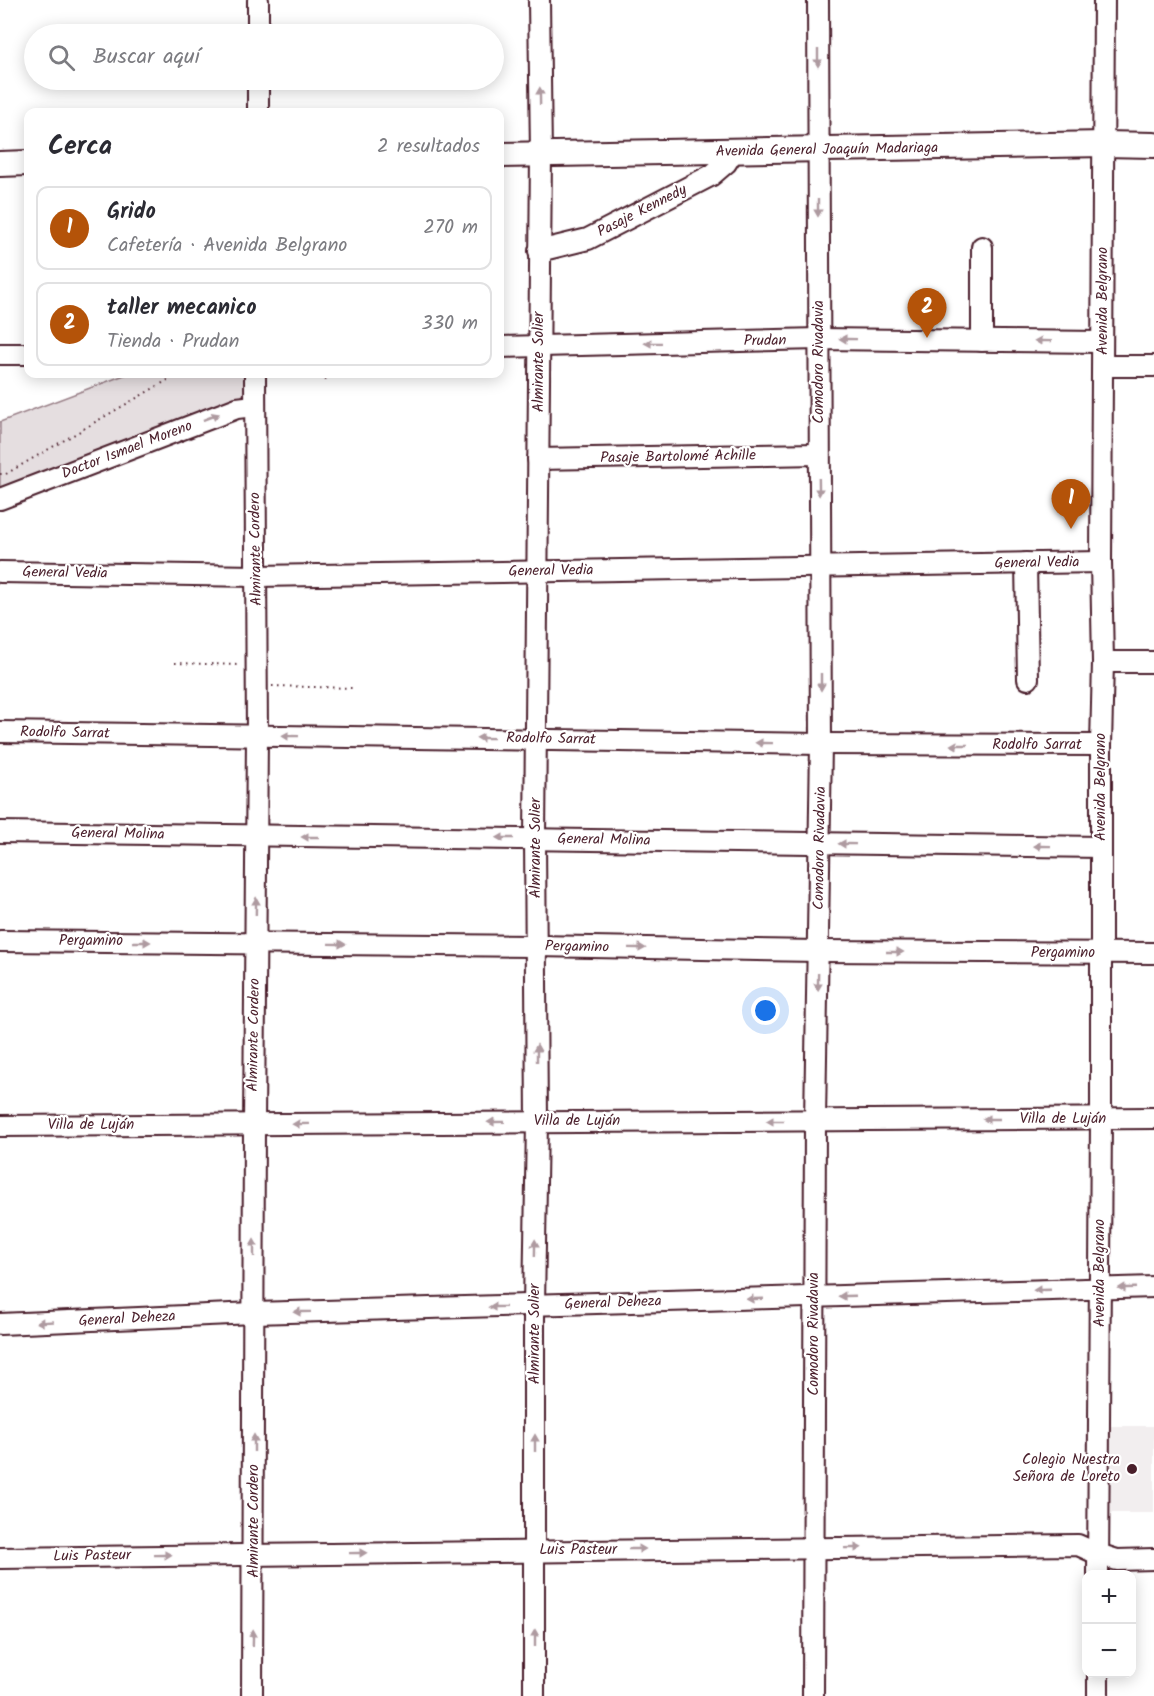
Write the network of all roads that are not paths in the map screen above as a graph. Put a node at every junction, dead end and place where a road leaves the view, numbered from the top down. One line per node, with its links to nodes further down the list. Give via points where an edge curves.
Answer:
1 (258, 0): 5 (street)
2 (539, 0): 12 (street, Almirante Solier, one-way to 2)
3 (818, 0): 10 (street, Comodoro Rivadavia, one-way to 10)
4 (1104, 0): 8 (street, Avenida Belgrano)
5 (258, 24)
6 (258, 90): 7 (street)
7 (258, 108)
8 (1104, 144): 9 (main road, Avenida General Joaquín Madariaga); 10 (main road, Avenida General Joaquín Madariaga); 20 (street, Avenida Belgrano)
9 (1154, 145)
10 (818, 150): 11 (main road, Avenida General Joaquín Madariaga); 18 (street, Comodoro Rivadavia, one-way to 18)
11 (733, 152): 12 (main road, Avenida General Joaquín Madariaga); 17 (street, Pasaje Kennedy, via 712,175 588,239)
12 (541, 154): 13 (main road, Avenida General Joaquín Madariaga); 17 (street, Almirante Solier)
13 (504, 155)
14 (24, 163): 15 (main road)
15 (0, 164)
16 (982, 247): 19 (street)
17 (539, 251): 21 (street, Almirante Solier)
18 (819, 339): 19 (street, Prudan, one-way to 18); 21 (street, Prudan, one-way to 21); 29 (street, Comodoro Rivadavia)
19 (982, 341): 20 (street, Prudan, one-way to 19)
20 (1102, 342): 25 (street, Avenida Belgrano)
21 (538, 346): 22 (street, Prudan); 30 (street, Almirante Solier)
22 (504, 347)
23 (0, 354): 24 (street)
24 (24, 354)
25 (1103, 366): 26 (street); 32 (street, Avenida Belgrano)
26 (1154, 366)
27 (255, 378): 28 (street, Almirante Cordero)
28 (254, 406): 31 (street, Doctor Ismael Moreno, one-way to 28, via 237,408); 37 (street, Almirante Cordero)
29 (818, 454): 30 (street, Pasaje Bartolomé Achille); 34 (street, Comodoro Rivadavia, one-way to 34)
30 (538, 459): 35 (street, Almirante Solier)
31 (0, 499)
32 (1101, 562): 33 (street, General Vedia); 38 (street, Avenida Belgrano)
33 (1026, 563): 34 (street, General Vedia); 40 (street)
34 (820, 568): 35 (street, General Vedia); 44 (street, Comodoro Rivadavia, one-way to 44)
35 (537, 571): 37 (street, General Vedia); 43 (street, Almirante Solier)
36 (0, 572): 37 (street, General Vedia)
37 (257, 576): 42 (street, Almirante Cordero)
38 (1103, 662): 39 (street); 45 (street, Avenida Belgrano)
39 (1154, 662)
40 (1028, 679)
41 (0, 732): 42 (street, Rodolfo Sarrat)
42 (258, 736): 43 (street, Rodolfo Sarrat, one-way to 42); 47 (street, Almirante Cordero)
43 (537, 739): 44 (street, Rodolfo Sarrat, one-way to 43); 48 (street, Almirante Solier)
44 (821, 744): 45 (street, Rodolfo Sarrat, one-way to 44); 49 (street, Comodoro Rivadavia)
45 (1101, 745): 50 (street, Avenida Belgrano)
46 (0, 832): 47 (street, General Molina)
47 (257, 836): 48 (street, General Molina, one-way to 47); 52 (street, Almirante Cordero, one-way to 47)
48 (535, 838): 49 (street, General Molina); 53 (street, Almirante Solier)
49 (820, 843): 50 (street, General Molina, one-way to 49); 54 (street, Comodoro Rivadavia)
50 (1101, 847): 55 (street, Avenida Belgrano)
51 (0, 941): 52 (street, Pergamino, one-way to 52)
52 (255, 943): 53 (street, Pergamino, one-way to 53); 61 (street, Almirante Cordero)
53 (537, 946): 54 (street, Pergamino, one-way to 54); 60 (street, Almirante Solier, one-way to 53)
54 (818, 951): 55 (street, Pergamino, one-way to 55); 59 (street, Comodoro Rivadavia, one-way to 59)
55 (1101, 953): 56 (street, Pergamino); 58 (street, Avenida Belgrano)
56 (1154, 953)
57 (1154, 1118): 58 (street, Villa de Luján)
58 (1101, 1119): 59 (street, Villa de Luján, one-way to 59); 64 (street, Avenida Belgrano)
59 (815, 1120): 60 (street, Villa de Luján, one-way to 60); 65 (street, Comodoro Rivadavia)
60 (537, 1121): 61 (street, Villa de Luján, one-way to 61); 66 (street, Almirante Solier, one-way to 60)
61 (254, 1125): 62 (street, Villa de Luján); 67 (street, Almirante Cordero, one-way to 61)
62 (0, 1126)
63 (1154, 1287): 64 (street, General Deheza, one-way to 64)
64 (1100, 1288): 65 (street, General Deheza, one-way to 65); 72 (street, Avenida Belgrano)
65 (814, 1297): 66 (street, General Deheza, one-way to 66); 69 (street, Comodoro Rivadavia)
66 (534, 1306): 67 (street, General Deheza, one-way to 67); 70 (street, Almirante Solier, one-way to 66)
67 (254, 1313): 68 (street, General Deheza, one-way to 68); 71 (street, Almirante Cordero, one-way to 67)
68 (0, 1324)
69 (815, 1548): 70 (street, Luis Pasteur, one-way to 69); 72 (street, Luis Pasteur, one-way to 72, via 1078,1545); 79 (street, Comodoro Rivadavia)
70 (536, 1550): 71 (street, Luis Pasteur, one-way to 70); 78 (street, Almirante Solier, one-way to 70)
71 (254, 1554): 73 (street, Luis Pasteur, one-way to 71); 77 (street, Almirante Cordero, one-way to 71)
72 (1098, 1554): 74 (street, Luis Pasteur, via 1117,1560); 75 (street, Avenida Belgrano)
73 (0, 1558)
74 (1154, 1559)
75 (1098, 1570)
76 (1098, 1678): 80 (street)
77 (252, 1696)
78 (534, 1696)
79 (813, 1696)
80 (1098, 1696)

